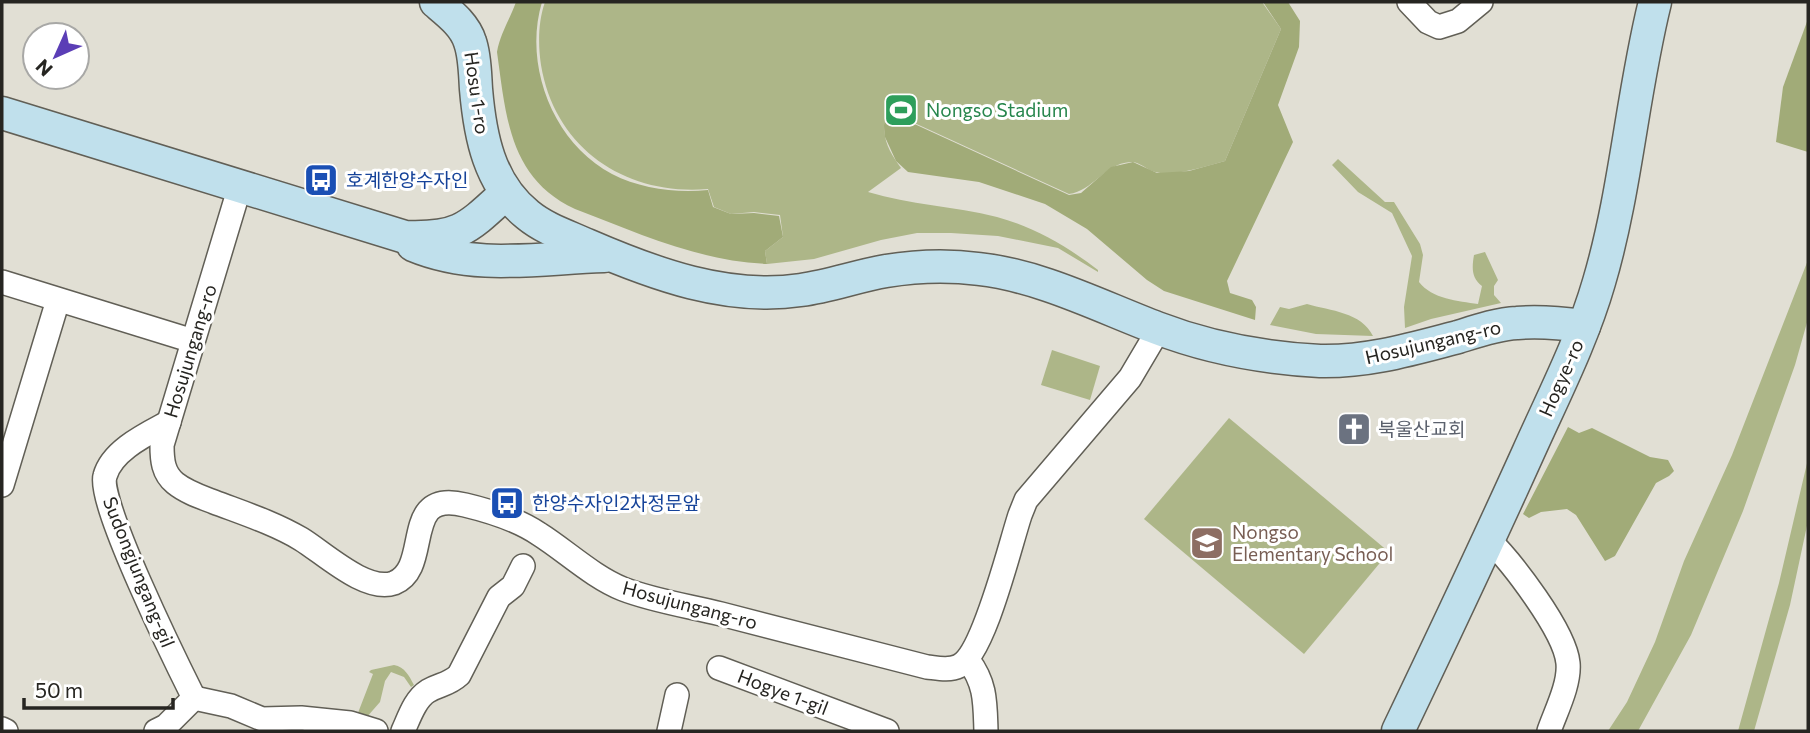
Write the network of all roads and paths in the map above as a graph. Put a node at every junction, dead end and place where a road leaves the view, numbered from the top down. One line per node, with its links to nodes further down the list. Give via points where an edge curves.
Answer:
1 (436, 2): 7 (street, Hosu 1-ro, via 461,26 470,42 483,139)
2 (1409, 2): 3 (street, via 1439,27 1458,21)
3 (1481, 2)
4 (1656, 2): 12 (street, Hogye-ro, via 1614,222)
5 (2, 113): 6 (street)
6 (240, 186): 8 (street); 14 (street, Hosujungang-ro)
7 (506, 194): 8 (street, via 456,233 405,237); 9 (street, Hosujungang-ro, via 528,216 550,229)
8 (376, 229): 9 (street, via 428,251 469,261)
9 (612, 256): 13 (street, Hosujungang-ro, via 715,288 759,293 801,290 927,266 981,269 1031,279)
10 (2, 282): 11 (street)
11 (58, 299): 14 (street); 16 (street)
12 (1584, 326): 13 (street, Hosujungang-ro, via 1515,323 1362,360 1257,354 1211,346); 17 (street, Hogye-ro)
13 (1159, 329): 19 (street, via 1130,378 1027,500 983,631)
14 (193, 341): 15 (street, Hosujungang-ro)
15 (169, 422): 19 (street, Hosujungang-ro, via 162,462 176,484 299,538 342,568 374,583 398,582 407,573 424,517 430,509 451,502 521,523 624,590 927,667 958,667); 22 (street, Sudongjungang-gil, via 123,451 104,478 108,501 155,620)
16 (2, 485)
17 (1488, 539): 29 (street, Hogye-ro); 30 (street, via 1523,579 1563,646 1566,678)
18 (523, 566): 25 (street, via 513,586 499,597 459,675 428,692)
19 (968, 660): 28 (street, via 980,676)
20 (719, 668): 27 (street, Hogye 1-gil)
21 (677, 695): 26 (street)
22 (194, 698): 23 (street); 24 (street, via 262,719 350,723)
23 (156, 731)
24 (376, 731)
25 (403, 731)
26 (669, 731)
27 (887, 731)
28 (986, 731)
29 (1398, 731)
30 (1549, 731)

